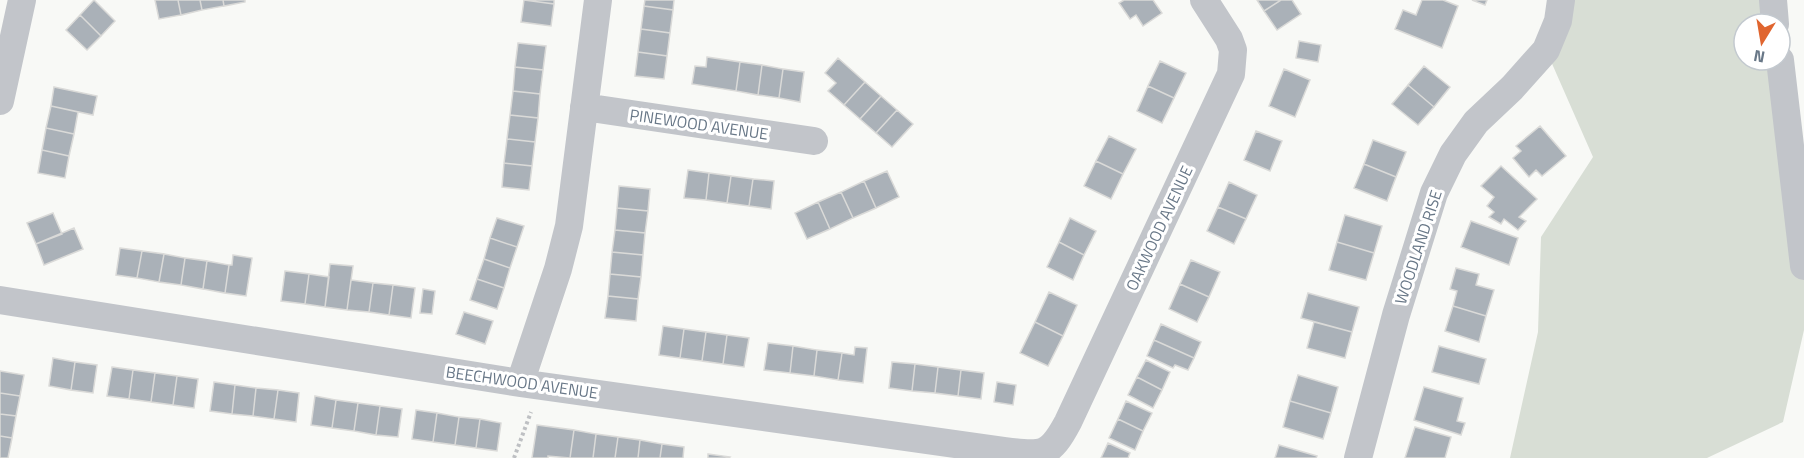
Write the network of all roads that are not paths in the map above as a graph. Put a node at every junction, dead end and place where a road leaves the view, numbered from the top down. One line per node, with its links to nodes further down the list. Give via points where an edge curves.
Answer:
1 (22, 0): 6 (street)
2 (598, 0): 7 (street)
3 (1204, 0): 12 (street, OAKWOOD AVENUE, via 1229,39 1233,50 1231,74 1068,422)
4 (1561, 0): 13 (street, WOODLAND RISE, via 1558,21 1546,50 1476,122 1453,154 1434,192)
5 (1781, 72): 9 (street)
6 (0, 101)
7 (584, 107): 8 (street, PINEWOOD AVENUE); 11 (street, via 569,226)
8 (814, 141)
9 (1804, 266)
10 (0, 300): 11 (street, BEECHWOOD AVENUE)
11 (531, 384): 12 (street, BEECHWOOD AVENUE, via 1026,454)
12 (1045, 452)
13 (1358, 458)

